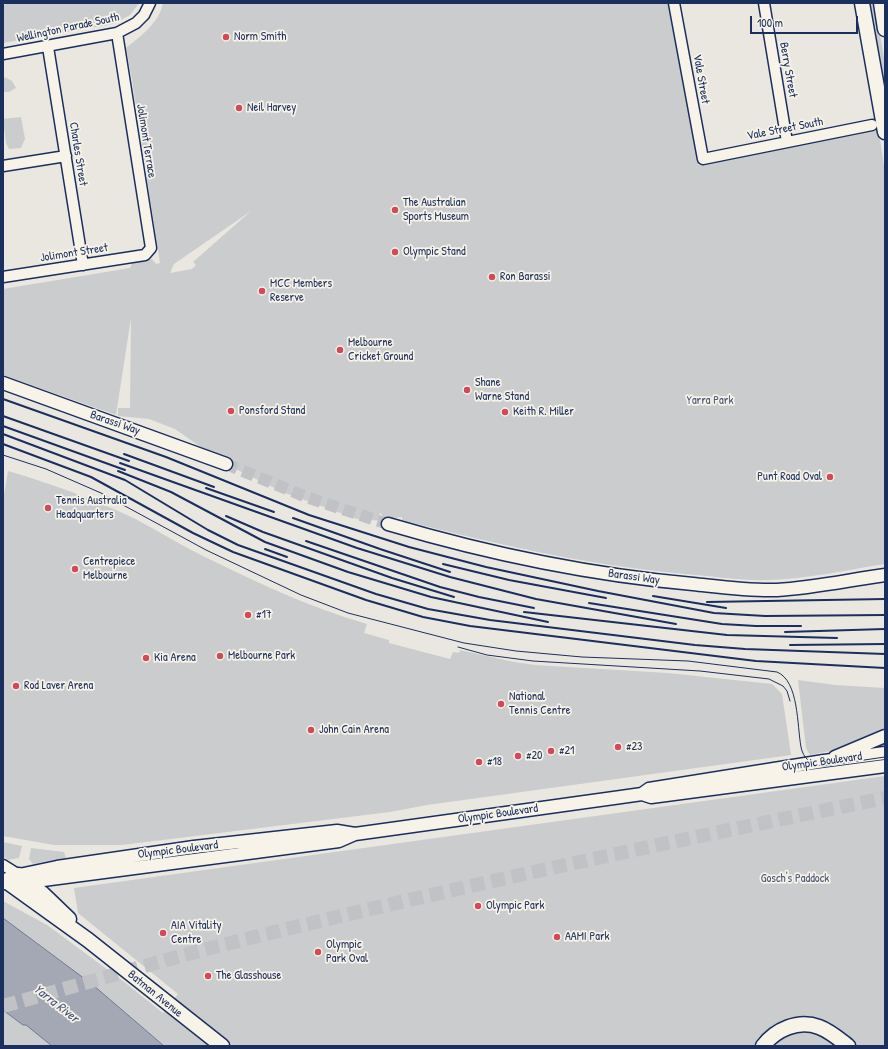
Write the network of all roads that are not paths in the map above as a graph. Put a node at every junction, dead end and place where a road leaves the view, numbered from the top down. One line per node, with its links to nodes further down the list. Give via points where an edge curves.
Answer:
1 (150, 3): 7 (street, Wellington Parade South, via 136,23)
2 (674, 3): 14 (street, Vale Street)
3 (764, 3): 12 (street, Berry Street)
4 (862, 3): 11 (highway)
5 (882, 4): 6 (highway)
6 (885, 29)
7 (117, 34): 8 (street, Wellington Parade South); 16 (street, Jolimont Terrace)
8 (48, 47): 9 (street, Wellington Parade South); 13 (street, Charles Street)
9 (3, 54)
10 (872, 125): 12 (street, Vale Street South)
11 (885, 132)
12 (787, 142): 14 (street, Vale Street South)
13 (66, 156): 15 (street); 17 (street, Charles Street)
14 (703, 159)
15 (3, 166)
16 (149, 252): 17 (street, Jolimont Street, via 145,255)
17 (83, 265): 18 (street, Jolimont Street)
18 (3, 277)
19 (3, 383): 20 (main road, Barassi Way)
20 (226, 464)
21 (388, 524): 22 (main road, Barassi Way, via 470,548 661,582 776,590)
22 (885, 575)
23 (885, 736): 24 (main road)
24 (864, 744): 27 (main road); 28 (main road)
25 (885, 747): 27 (main road)
26 (885, 754): 27 (main road, Olympic Boulevard)
27 (858, 758): 28 (main road, Olympic Boulevard); 30 (main road, via 860,765); 31 (main road)
28 (824, 761): 32 (main road, Olympic Boulevard, via 649,789)
29 (885, 766): 30 (main road, Olympic Boulevard)
30 (866, 769): 31 (main road, Olympic Boulevard)
31 (818, 775): 32 (main road, Olympic Boulevard, via 651,798)
32 (642, 794): 34 (main road, Olympic Boulevard, via 355,834 337,832)
33 (208, 846): 34 (main road, Olympic Boulevard); 35 (main road); 36 (main road, Olympic Boulevard)
34 (242, 849): 35 (main road, Olympic Boulevard)
35 (208, 858): 38 (main road, Olympic Boulevard)
36 (80, 863): 38 (main road); 39 (main road, Olympic Boulevard, via 35,871)
37 (3, 865): 39 (street, Batman Avenue)
38 (88, 875): 39 (main road, Olympic Boulevard)
39 (10, 881): 40 (highway, Batman Avenue)
40 (222, 1046)
41 (763, 1046): 42 (highway, via 775,1034 792,1026 813,1025 826,1030)
42 (848, 1046)

